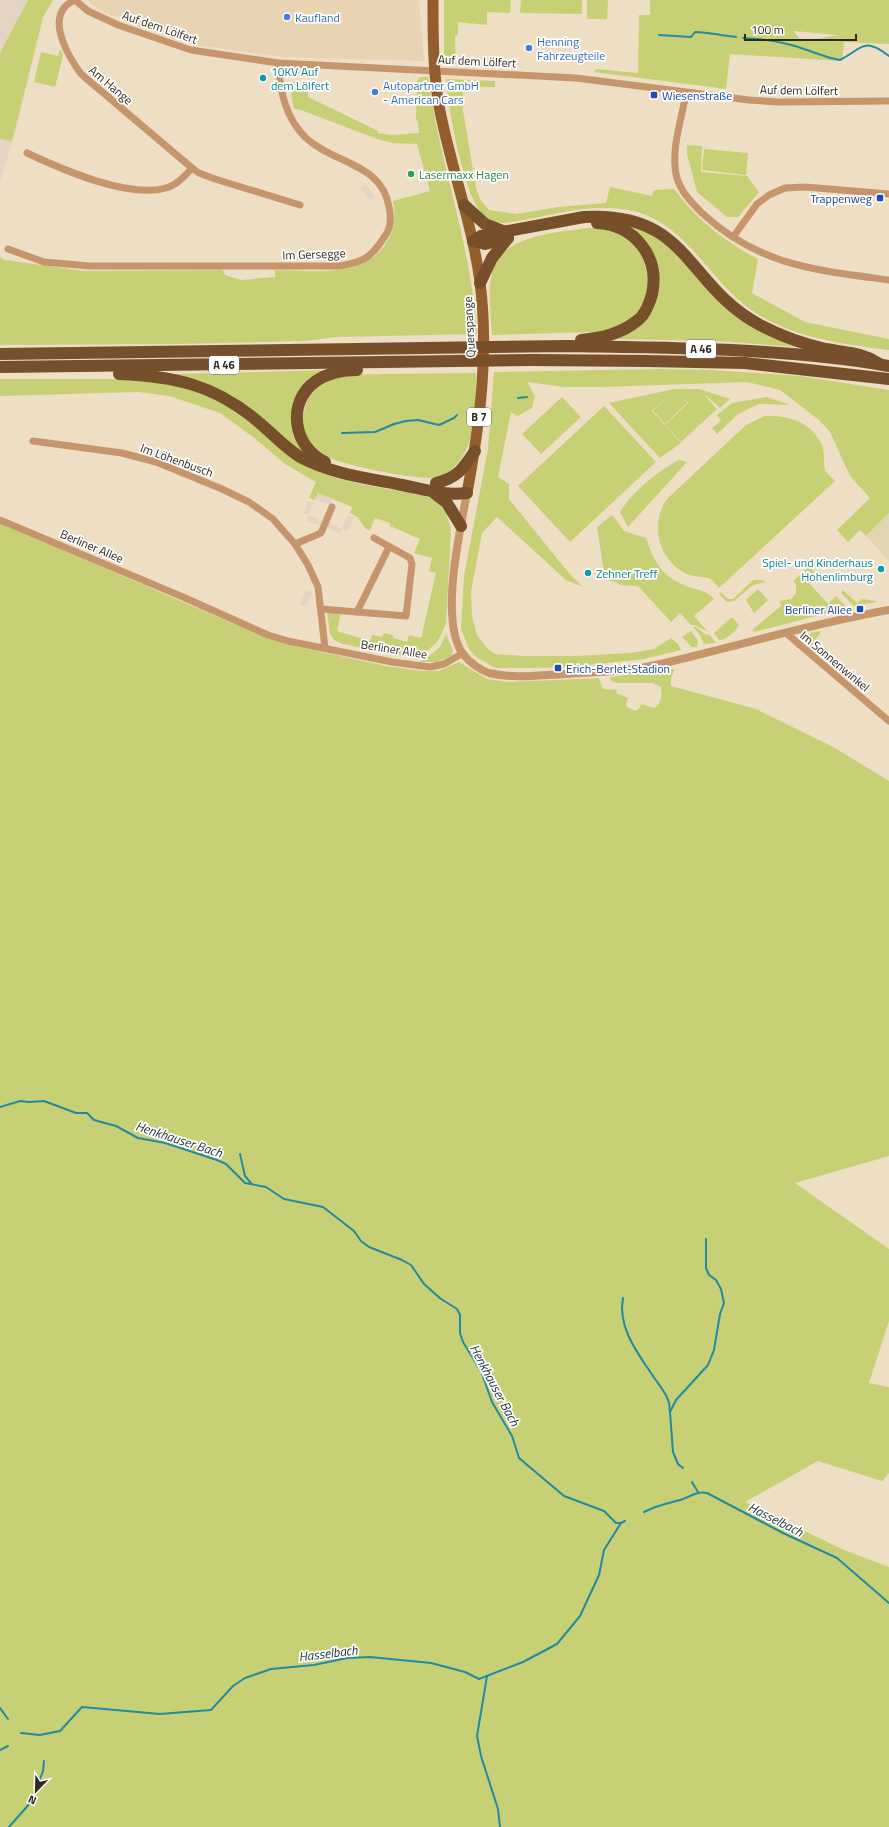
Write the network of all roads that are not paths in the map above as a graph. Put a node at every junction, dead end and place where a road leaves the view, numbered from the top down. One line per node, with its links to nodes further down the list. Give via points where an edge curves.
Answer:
1 (75, 0): 3 (street, Auf dem Lölfert, via 88,11 118,25 191,50); 7 (street, Am Hange, via 64,7 61,13 63,44 74,65 81,74)
2 (433, 0): 10 (main road, Querspange / B 7, via 434,55 442,120)
3 (278, 63): 4 (street, Auf dem Lölfert, via 576,78); 14 (street, Im Gersegge, via 280,84 288,113 306,138 331,155 362,169 378,181 384,190 391,217 387,234 376,250 360,262 339,266 90,266 44,262)
4 (686, 93): 5 (street, Auf dem Lölfert, via 778,102); 12 (street, via 674,161 676,175 691,202)
5 (889, 101)
6 (27, 153): 7 (street, via 55,166 110,185 134,190 166,188 178,183)
7 (192, 168): 9 (street, Am Hange, via 215,179)
8 (889, 194): 12 (street, via 805,187 786,188 769,195 757,204)
9 (300, 205)
10 (464, 205): 11 (highway, via 485,224); 13 (main road, Querspange / B 7)
11 (506, 234): 13 (highway, via 485,244); 16 (highway); 17 (highway, via 570,224 608,223 620,228 642,244 651,260 654,282 650,301 639,320 619,333 598,338); 20 (highway, via 584,217 609,216 633,220 656,229 676,244 723,298 758,324 798,341 863,355)
12 (733, 237): 15 (street, via 769,257 798,266)
13 (473, 241): 16 (main road, Querspange / B 7)
14 (8, 249)
15 (889, 280)
16 (480, 283): 25 (main road, Querspange / B 7, via 483,382)
17 (517, 347): 18 (highway, A 46); 20 (highway, A 46, via 596,346 754,351)
18 (0, 354)
19 (408, 362): 22 (highway, A 46); 23 (highway, A 46, via 540,360 745,363); 26 (highway, via 384,369 345,370 326,375 315,382 301,398 297,426 300,438 318,459 335,466)
20 (886, 366)
21 (0, 367): 22 (highway, A 46)
22 (41, 367): 26 (highway, via 68,373 147,375 198,385 220,394 240,407 300,456 328,470)
23 (889, 379)
24 (33, 441): 32 (street, Im Löhenbusch, via 122,453 180,470 249,502 273,519)
25 (475, 452): 26 (highway, via 457,474); 27 (main road, Querspange / B 7)
26 (434, 487): 27 (highway, via 454,494); 30 (highway)
27 (467, 493): 30 (street, Querspange)
28 (332, 507): 32 (street, via 321,533)
29 (0, 520): 38 (street, Berliner Allee, via 268,635 288,642)
30 (461, 526): 39 (street, Querspange, via 452,594 452,623)
31 (374, 538): 33 (street)
32 (295, 544): 34 (street, Im Löhenbusch, via 318,587)
33 (389, 547): 36 (street); 36 (street, via 410,558 412,564 406,616)
34 (321, 609): 36 (street); 38 (street, Im Löhenbusch)
35 (889, 610): 37 (street)
36 (357, 612)
37 (786, 633): 39 (street, via 682,659 606,672 503,675 479,669); 40 (street, Im Sonnenwinkel)
38 (325, 648): 39 (street, Berliner Allee, via 430,667 444,664)
39 (462, 653)
40 (889, 721)

